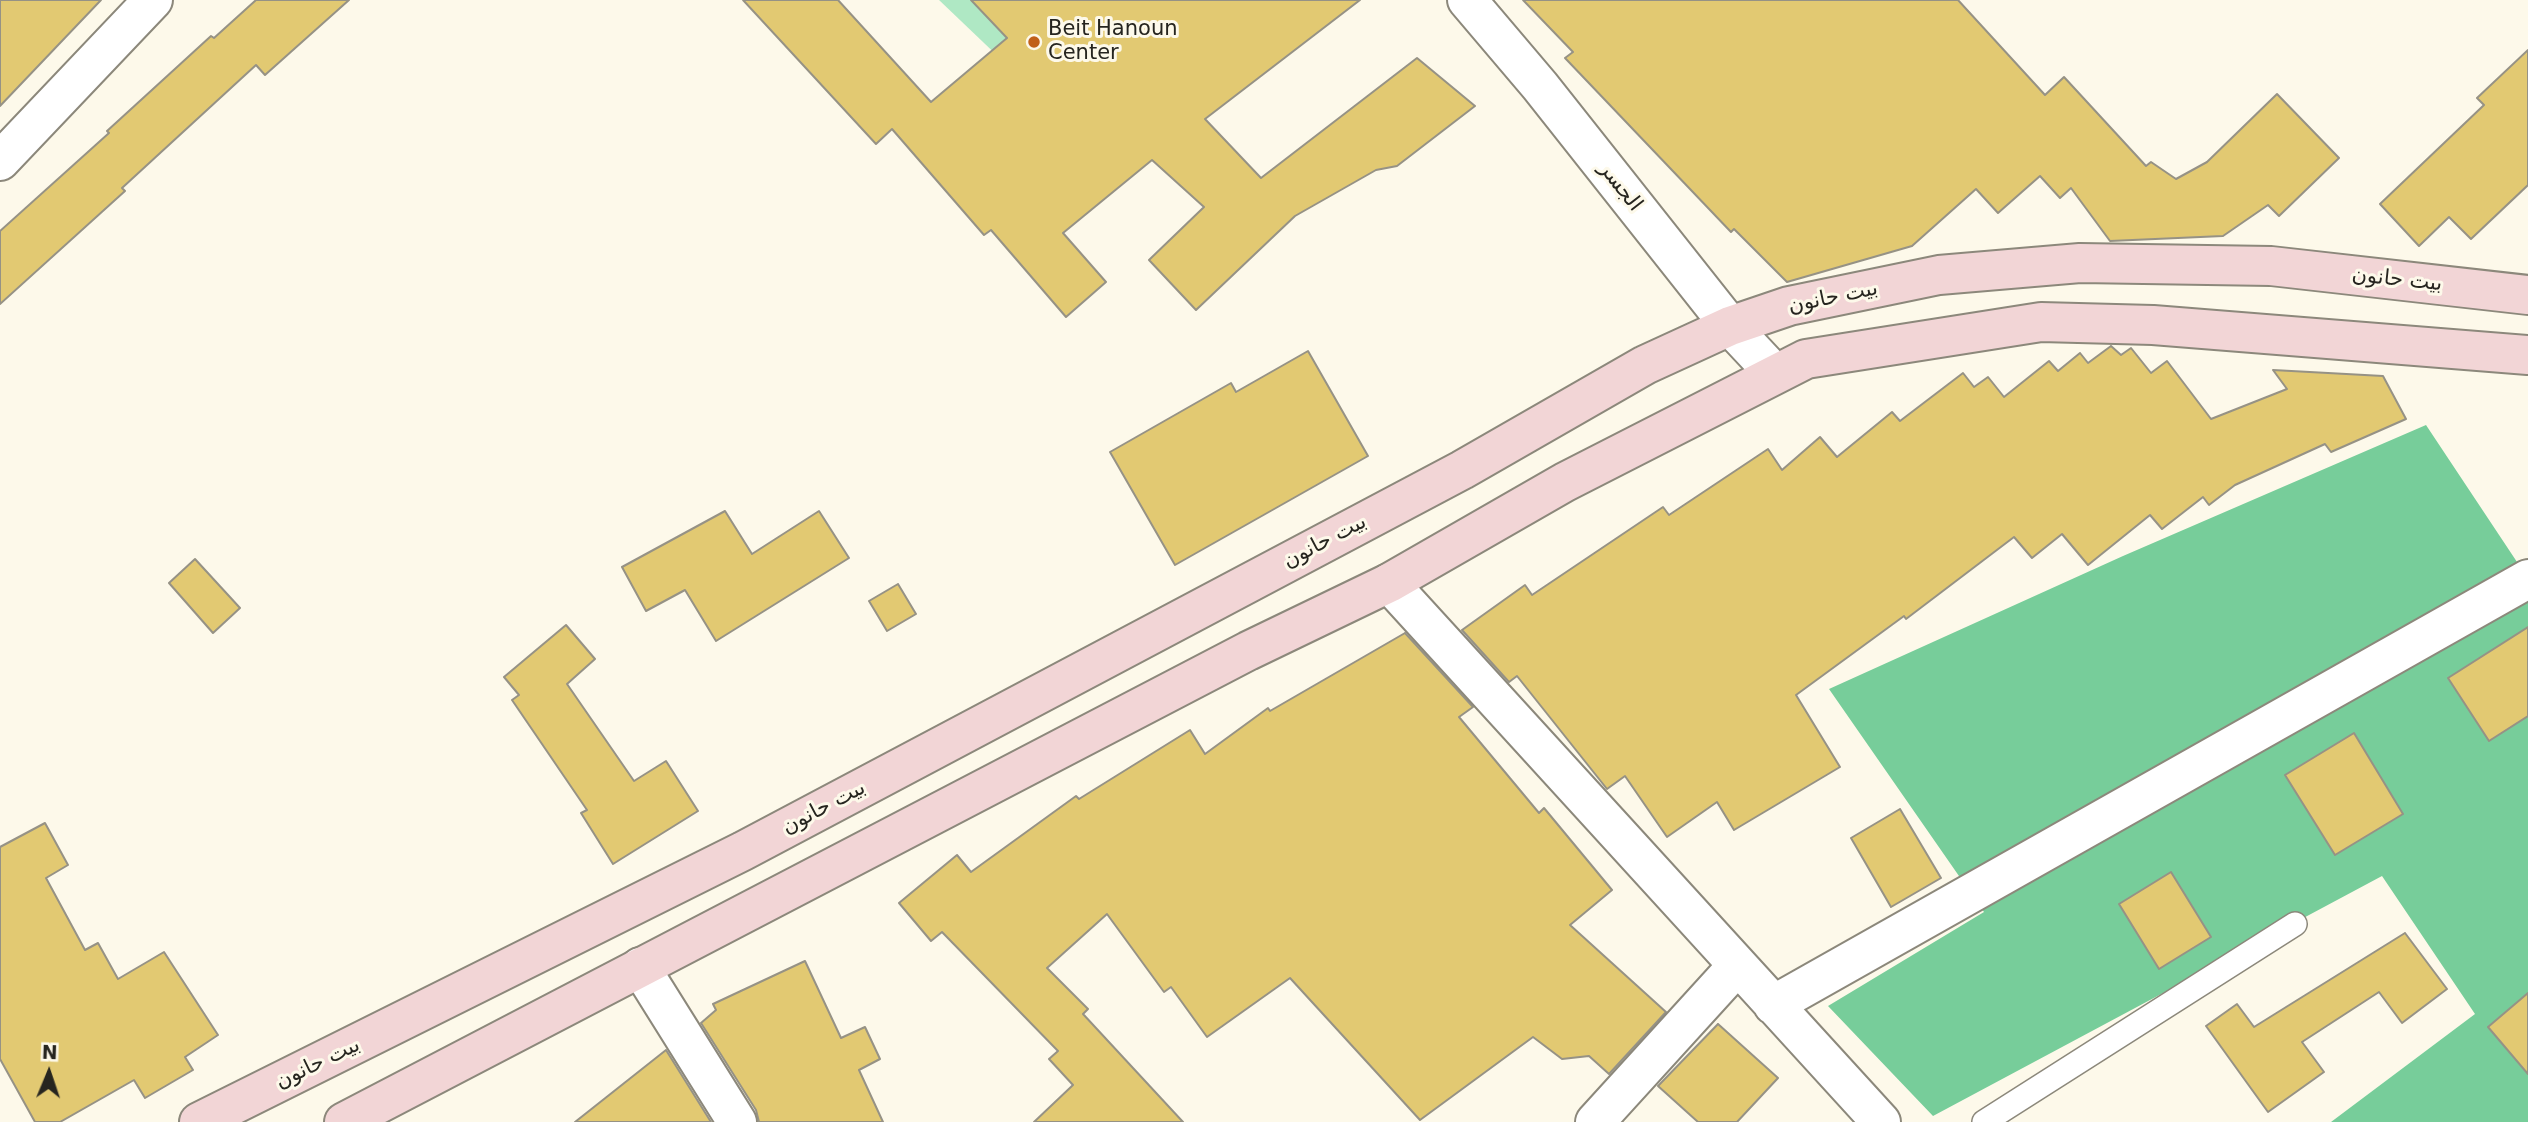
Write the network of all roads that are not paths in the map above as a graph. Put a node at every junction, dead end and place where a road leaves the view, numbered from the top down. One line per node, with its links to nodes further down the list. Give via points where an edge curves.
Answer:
1 (153, 0): 3 (street)
2 (1467, 0): 5 (street, الجسر)
3 (5, 148)
4 (2528, 295): 5 (main road, بيت حانون, via 2271,266 2081,263 1939,275 1789,306)
5 (1730, 326): 7 (street, الجسر); 14 (main road, بيت حانون, via 1645,365 1462,470 743,851)
6 (2528, 355): 7 (main road, via 2153,325 2041,322 1806,359)
7 (1775, 374): 9 (main road, via 1565,482)
8 (2528, 579): 13 (street)
9 (1389, 583): 11 (street); 12 (main road, via 1248,651)
10 (2295, 924): 19 (lane)
11 (1737, 966): 13 (street); 17 (street)
12 (640, 967): 15 (main road); 16 (street)
13 (1773, 1006): 18 (street)
14 (199, 1122)
15 (344, 1122)
16 (737, 1122)
17 (1595, 1122)
18 (1881, 1122)
19 (1984, 1122)

